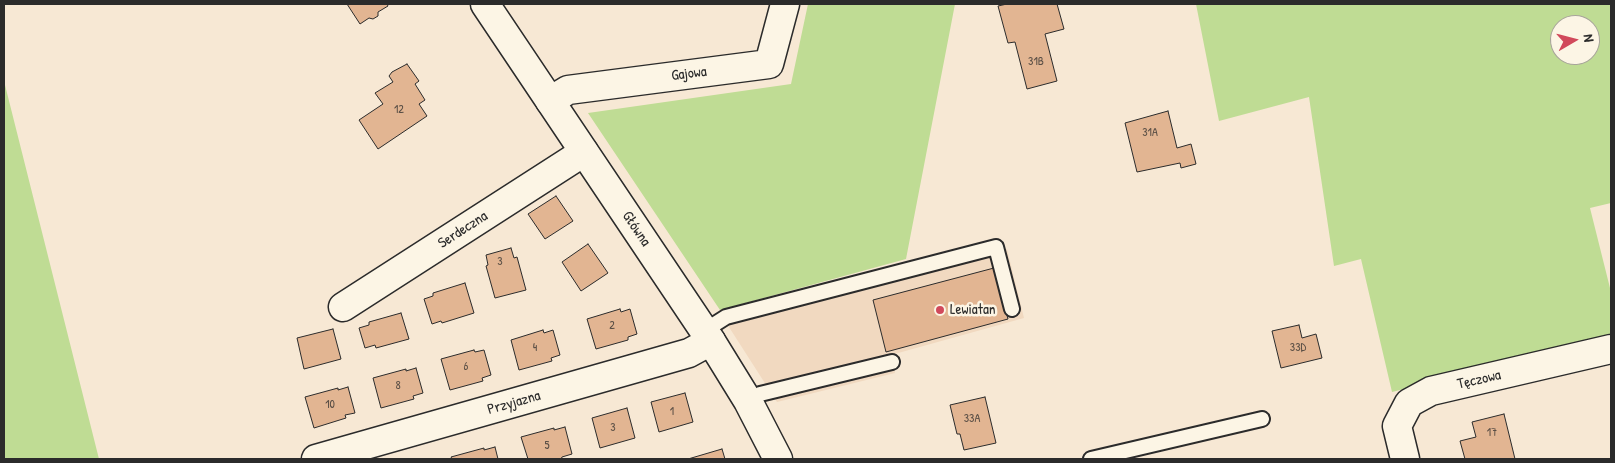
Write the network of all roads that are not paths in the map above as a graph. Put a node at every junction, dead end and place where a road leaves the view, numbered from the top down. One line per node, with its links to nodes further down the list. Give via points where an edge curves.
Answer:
1 (485, 4): 3 (street, Główna)
2 (785, 4): 3 (street, Gajowa, via 769,64 568,90)
3 (550, 102): 4 (street, Główna)
4 (584, 152): 5 (street, Serdeczna); 7 (street, Główna)
5 (343, 308)
6 (1012, 309): 7 (lane, via 996,247 726,317)
7 (708, 336): 10 (street, Główna); 12 (street, Przyjazna, via 689,353)
8 (1611, 349): 15 (street, Tęczowa, via 1431,391 1408,403 1397,426)
9 (892, 362): 10 (lane, via 760,394)
10 (748, 401): 13 (street, Główna)
11 (1262, 419): 14 (lane)
12 (316, 459)
13 (778, 459)
14 (1091, 459)
15 (1405, 459)

